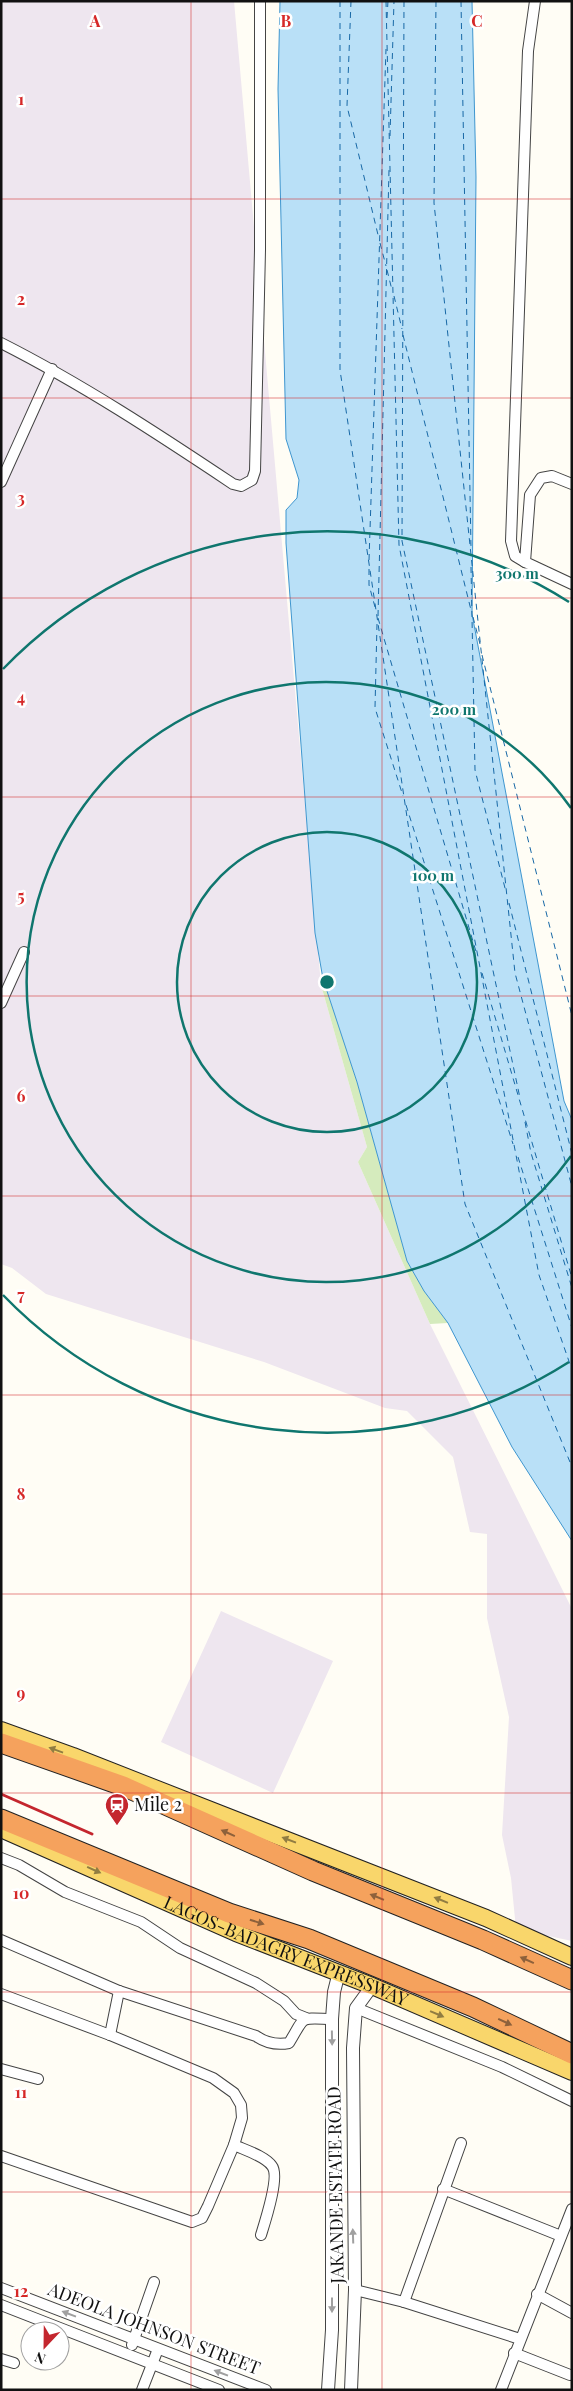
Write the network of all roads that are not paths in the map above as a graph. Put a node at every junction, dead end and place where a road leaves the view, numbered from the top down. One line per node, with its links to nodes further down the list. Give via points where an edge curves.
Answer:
1 (260, 1): 4 (street, via 260,250 255,471 252,480 241,486 233,484)
2 (534, 1): 7 (street, via 528,51 511,541 515,556)
3 (1, 342): 4 (street)
4 (52, 369): 5 (street)
5 (1, 482)
6 (572, 484): 7 (street, via 552,476 542,478 530,495)
7 (525, 562): 8 (street)
8 (572, 584)
9 (24, 952): 10 (street)
10 (1, 1003)
11 (1, 1730): 17 (main road, one-way to 11, via 477,1914)
12 (1, 1743): 19 (highway, one-way to 12, via 313,1871 123,1786)
13 (1, 1819): 27 (highway, LAGOS-BADAGRY EXPRESSWAY, one-way to 27, via 229,1913 309,1939 473,2007)
14 (1, 1829): 18 (main road, LAGOS-BADAGRY EXPRESSWAY, one-way to 18, via 236,1933)
15 (1, 1858): 24 (street, via 65,1892 141,1922 180,1948 256,1983)
16 (1, 1940): 21 (street)
17 (572, 1957)
18 (339, 1972): 20 (main road, LAGOS-BADAGRY EXPRESSWAY); 25 (street)
19 (572, 1980)
20 (372, 1986): 23 (street); 29 (main road, LAGOS-BADAGRY EXPRESSWAY, one-way to 29)
21 (119, 1992): 24 (street, via 279,2045 289,2043 300,2022); 26 (street)
22 (1, 1994): 26 (street)
23 (356, 2008): 31 (street, via 502,2067); 41 (street, JAKANDE ESTATE ROAD, one-way to 23, via 353,2048)
24 (306, 2018): 25 (street)
25 (332, 2019): 46 (street, one-way to 46)
26 (110, 2035): 33 (street, via 213,2078 234,2093 242,2118)
27 (572, 2054)
28 (1, 2069): 30 (street)
29 (572, 2072)
30 (38, 2079)
31 (572, 2101)
32 (462, 2143): 35 (street)
33 (234, 2145): 34 (street, via 202,2218 192,2222); 37 (street, via 266,2161 275,2173)
34 (1, 2156)
35 (443, 2190): 38 (street); 43 (street)
36 (572, 2209): 38 (street)
37 (261, 2234)
38 (560, 2236): 42 (street)
39 (154, 2282): 49 (street)
40 (1, 2288): 49 (street, ADEOLA JOHNSON STREET, one-way to 40)
41 (355, 2290): 43 (street); 47 (street, JAKANDE ESTATE ROAD)
42 (538, 2294): 45 (street); 48 (street)
43 (404, 2302): 48 (street)
44 (1, 2305): 52 (street, ADEOLA JOHNSON STREET)
45 (572, 2313)
46 (332, 2330): 47 (street); 60 (street)
47 (354, 2333): 61 (street, JAKANDE ESTATE ROAD)
48 (520, 2339): 51 (street)
49 (134, 2340): 50 (street, ADEOLA JOHNSON STREET); 52 (street)
50 (158, 2349): 55 (street); 59 (street, ADEOLA JOHNSON STREET, one-way to 50)
51 (514, 2353): 56 (street); 62 (street)
52 (129, 2355): 55 (street, ADEOLA JOHNSON STREET)
53 (1, 2359): 54 (street)
54 (14, 2363)
55 (152, 2365): 57 (street); 58 (street, ADEOLA JOHNSON STREET)
56 (571, 2374)
57 (142, 2390)
58 (219, 2390)
59 (266, 2390)
60 (328, 2390)
61 (351, 2390)
62 (501, 2390)

